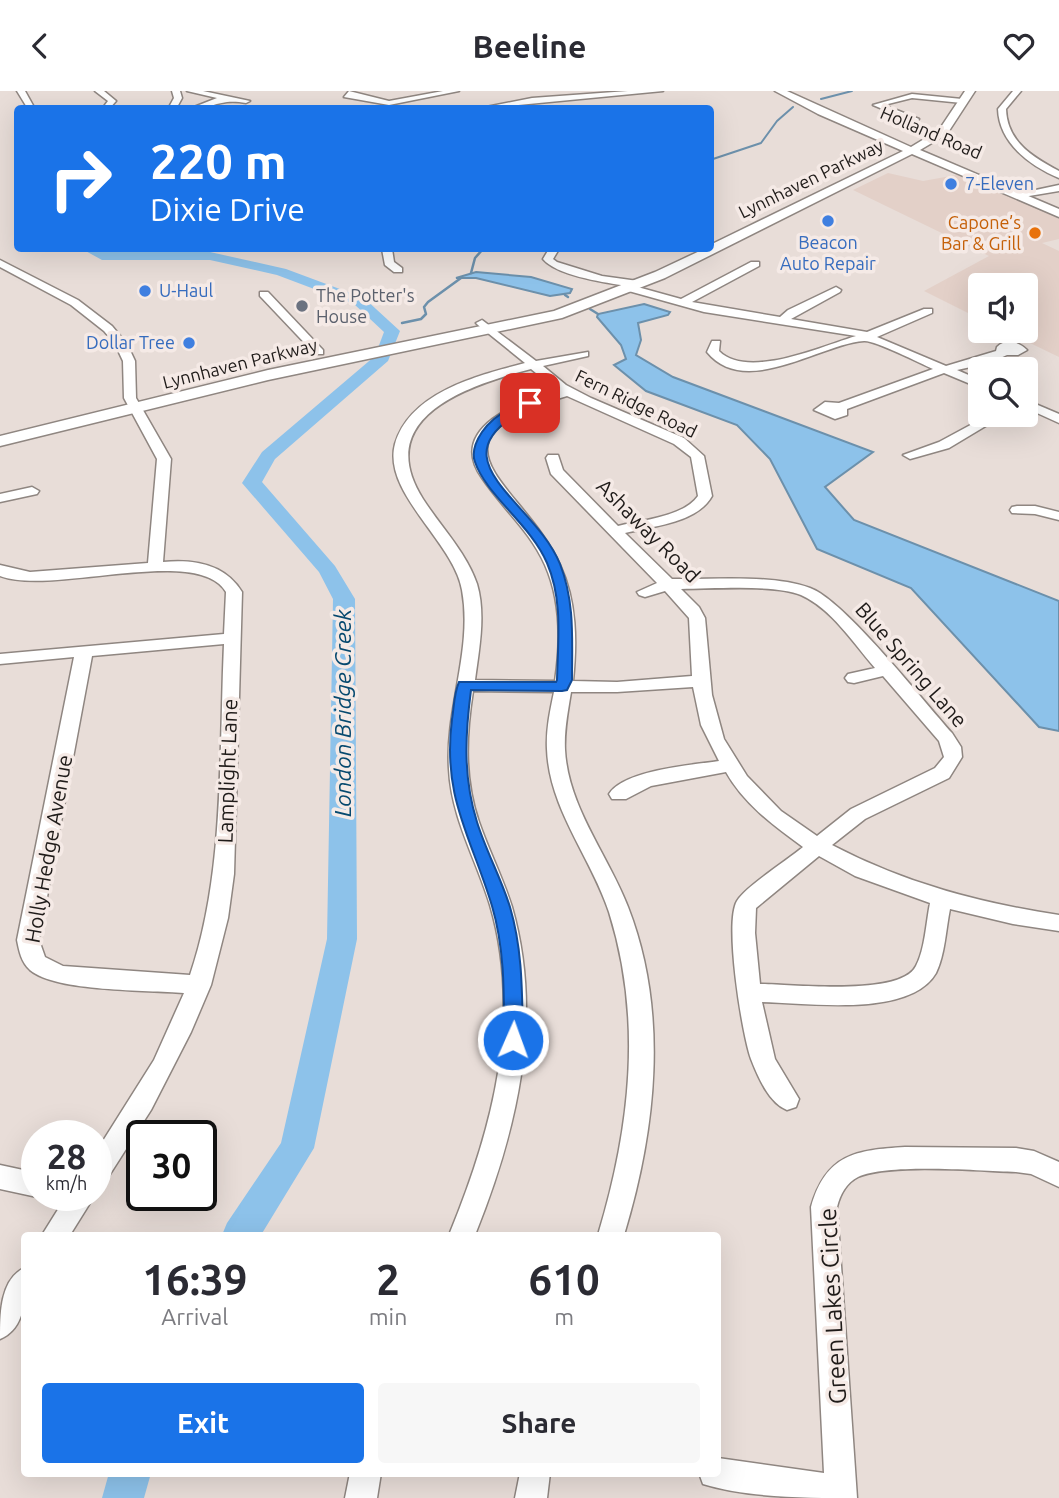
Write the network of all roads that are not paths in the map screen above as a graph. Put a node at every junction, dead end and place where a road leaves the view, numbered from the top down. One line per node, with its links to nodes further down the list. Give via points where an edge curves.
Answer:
1 (99, 91): 18 (street, via 112,101)
2 (191, 91): 12 (street)
3 (244, 91): 12 (street)
4 (354, 91): 5 (street, via 347,95 389,103)
5 (455, 91)
6 (659, 91): 11 (street)
7 (780, 91): 22 (main road, Holland Road, via 821,112)
8 (791, 91): 22 (main road, Holland Road)
9 (970, 91): 13 (main road, Lynnhaven Parkway)
10 (1017, 91): 25 (street, via 1002,109 1004,129 1020,149)
11 (628, 92): 16 (street); 17 (street)
12 (225, 97): 15 (street); 19 (street)
13 (957, 97): 21 (street, via 906,97 877,105); 22 (main road, Lynnhaven Parkway, via 921,139); 22 (main road, Lynnhaven Parkway, via 943,132)
14 (486, 99): 17 (street)
15 (246, 101)
16 (637, 101)
17 (500, 104): 20 (street)
18 (108, 105)
19 (203, 105)
20 (496, 105)
21 (916, 121)
22 (911, 142): 23 (main road, Lynnhaven Parkway); 24 (main road, Holland Road); 27 (main road, Holland Road); 30 (main road, Lynnhaven Parkway)
23 (889, 162): 24 (main road); 31 (main road, Lynnhaven Parkway)
24 (939, 162): 27 (main road, Holland Road)
25 (1059, 175)
26 (1059, 190): 27 (street)
27 (1025, 194): 28 (main road, Holland Road); 29 (main road, Holland Road)
28 (1059, 207)
29 (1059, 213)
30 (714, 237)
31 (714, 245)
32 (387, 252): 38 (street, via 389,263)
33 (552, 252): 39 (street, via 548,259 553,264)
34 (687, 252): 39 (main road, Lynnhaven Parkway)
35 (700, 252): 39 (main road, Lynnhaven Parkway)
36 (0, 263): 57 (street, via 109,327 128,359)
37 (763, 263): 42 (street)
38 (398, 270)
39 (631, 285): 42 (street); 45 (main road, Lynnhaven Parkway, via 557,315)
40 (848, 288): 44 (street, via 836,285 836,290)
41 (264, 294): 50 (street)
42 (687, 301): 44 (street, via 736,315)
43 (937, 310): 46 (street)
44 (784, 320): 46 (street)
45 (486, 326): 48 (main road, Lynnhaven Parkway); 52 (street, Fern Ridge Road)
46 (867, 336): 47 (street, via 757,367 719,358 713,352); 53 (street)
47 (716, 343)
48 (374, 347): 50 (main road, Lynnhaven Parkway); 55 (main road, Lynnhaven Parkway)
49 (1006, 351): 53 (street)
50 (319, 352): 55 (main road, via 309,362); 57 (main road, Lynnhaven Parkway)
51 (584, 354): 52 (street)
52 (534, 365): 56 (street, Fern Ridge Road); 81 (street, via 482,379 440,399 416,419 402,444 405,482 450,543 470,585 473,618)
53 (946, 369): 54 (street); 58 (street)
54 (968, 379)
55 (248, 380): 57 (main road, Lynnhaven Parkway)
56 (569, 391): 70 (street, Fern Ridge Road, via 680,441 700,462 705,496 696,507); 82 (street, via 530,403 500,419 485,434 479,451 487,476 537,533 554,563 568,628)
57 (133, 404): 62 (main road, Lynnhaven Parkway); 63 (main road, Lynnhaven Parkway); 71 (street, via 164,459)
58 (840, 407)
59 (1038, 409): 60 (street)
60 (1059, 419)
61 (976, 427): 64 (street, via 944,445)
62 (0, 428)
63 (0, 442)
64 (910, 455)
65 (553, 457): 70 (street, Ashaway Road, via 556,471)
66 (32, 491): 67 (street)
67 (0, 498)
68 (1017, 510): 69 (street)
69 (1059, 516)
70 (615, 531): 73 (street, Ashaway Road)
71 (155, 567): 72 (street, Lamplight Lane, via 30,577); 75 (street, Lamplight Lane, via 196,567 227,580 234,592)
72 (0, 570)
73 (668, 584): 74 (street); 78 (street, Blue Spring Lane, via 782,586 807,592 832,609); 80 (street, Ashaway Road, via 697,618)
74 (645, 592)
75 (232, 638): 76 (street); 88 (street, Lamplight Lane, via 224,874 219,916)
76 (84, 651): 77 (street); 88 (street, Holly Hedge Avenue, via 34,904 28,940 31,954 44,969 60,975)
77 (0, 659)
78 (887, 670): 79 (street); 85 (street, Blue Spring Lane, via 946,737 953,757 942,773 858,814)
79 (854, 678)
80 (702, 681): 82 (street); 83 (street, Ashaway Road, via 707,717)
81 (464, 685): 82 (street); 97 (street, via 458,771 468,822 501,907 513,968 515,1013 512,1067 499,1134)
82 (562, 687): 98 (street, via 555,736 560,774 573,815 617,907 635,970 640,1034 637,1123)
83 (731, 765): 84 (street, via 646,780); 85 (street, Ashaway Road, via 776,816)
84 (619, 794)
85 (816, 845): 86 (street, Ashaway Road, via 877,877); 89 (street, via 746,904 743,941)
86 (941, 901): 87 (street, Ashaway Road); 89 (street, via 926,968 910,986 881,995)
87 (1059, 923)
88 (200, 985): 91 (street, Lamplight Lane, via 164,1069)
89 (751, 993): 90 (street, via 760,1051)
90 (787, 1099)
91 (112, 1149)
92 (1059, 1175): 104 (street, Green Lakes Circle, via 1016,1160 877,1160 849,1168 828,1191 824,1207)
93 (0, 1177): 94 (street)
94 (21, 1182)
95 (68, 1211): 96 (street)
96 (57, 1232)
97 (463, 1232)
98 (612, 1232)
99 (21, 1287): 100 (street)
100 (0, 1325)
101 (721, 1474): 104 (street)
102 (365, 1477): 105 (street)
103 (534, 1477): 106 (street)
104 (841, 1495)
105 (361, 1498)
106 (531, 1498)

